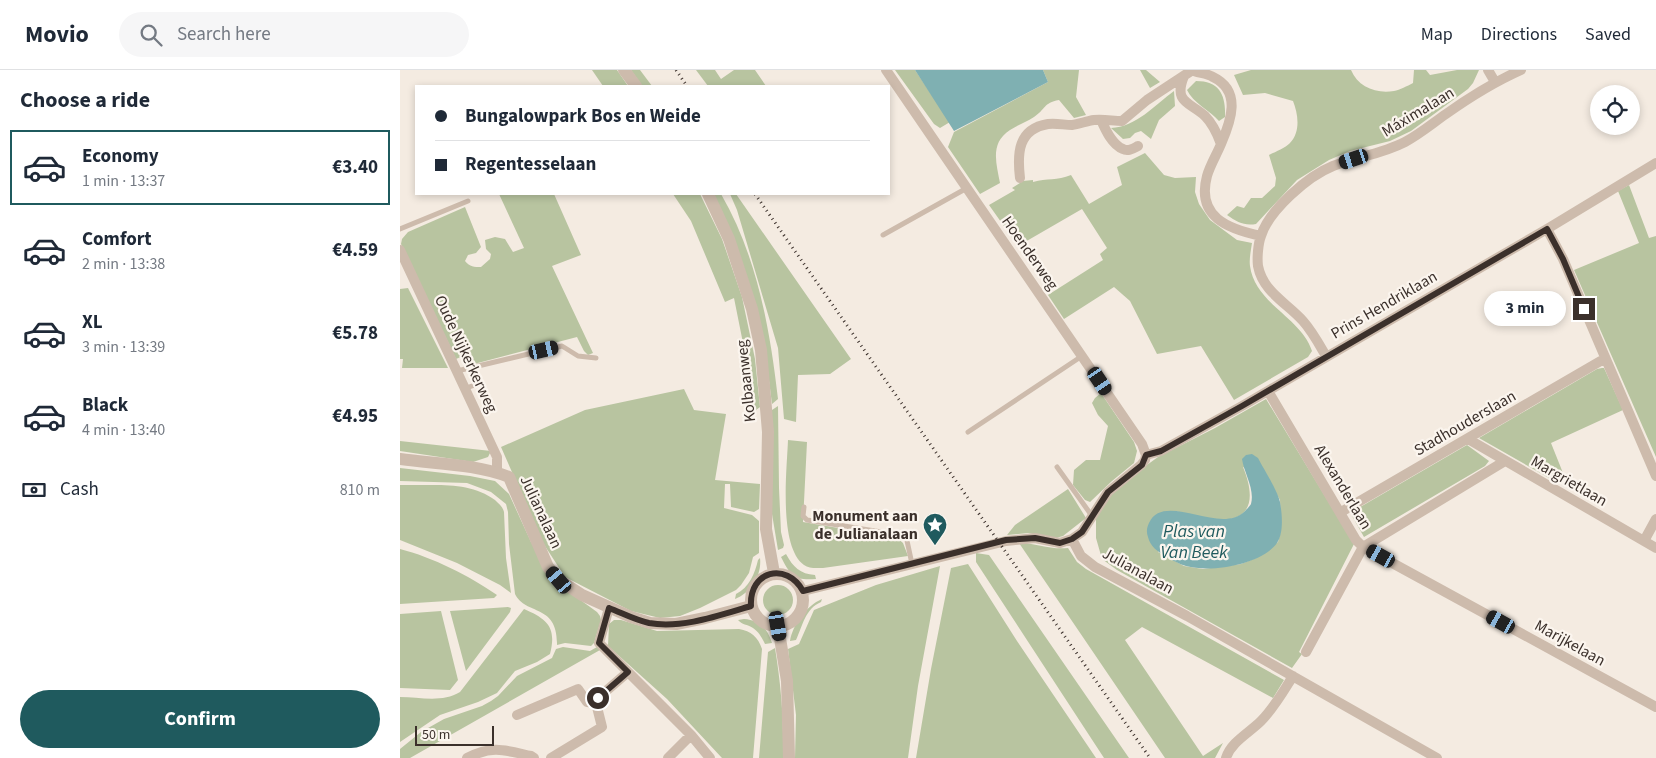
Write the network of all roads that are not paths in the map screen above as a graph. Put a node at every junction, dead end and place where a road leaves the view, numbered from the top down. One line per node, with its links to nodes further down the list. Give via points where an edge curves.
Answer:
1 (624, 70): 7 (street)
2 (886, 70): 13 (street, Hoenderweg)
3 (1488, 70): 6 (street)
4 (1521, 70): 6 (street, Máximalaan)
5 (1189, 72): 8 (street, via 1122,121); 9 (street, via 1181,84 1182,97 1186,104 1210,122); 9 (street, via 1213,76 1230,96 1233,104 1231,121)
6 (1495, 82): 19 (street, Máximalaan, via 1405,142 1332,166 1314,177 1277,210)
7 (635, 85)
8 (1100, 120): 10 (street, via 1123,150); 12 (street, via 1072,125 1047,124 1026,134 1020,150)
9 (1222, 144): 19 (street, via 1208,174 1205,187 1207,202 1226,226)
10 (1138, 146)
11 (1656, 163): 17 (street, Prins Hendriklaan)
12 (1020, 178)
13 (967, 188): 18 (lane); 21 (street, Hoenderweg)
14 (708, 195): 46 (street, Kolbaanweg, via 730,239 761,350 768,432 766,529)
15 (468, 201): 16 (lane)
16 (400, 229)
17 (1547, 229): 22 (street, Prins Hendriklaan); 24 (street, via 1563,259)
18 (883, 235)
19 (1260, 236): 22 (street, Máximalaan, via 1258,266 1266,284 1276,298 1304,323)
20 (400, 250): 25 (street, Oude Nijkerkerweg)
21 (1083, 356): 29 (lane); 31 (street, Hoenderweg, via 1142,444)
22 (1326, 356): 28 (street, Prins Hendriklaan)
23 (596, 358): 25 (lane, via 578,356 562,346)
24 (1604, 359): 30 (street, Stadhouderslaan); 36 (street)
25 (457, 371): 27 (street, Oude Nijkerkerweg)
26 (481, 383): 27 (lane)
27 (466, 388): 35 (street, Oude Nijkerkerweg, via 498,457)
28 (1268, 391): 31 (street, Prins Hendriklaan, via 1161,451); 38 (street, Alexanderlaan)
29 (968, 432)
30 (1468, 438): 33 (street, Margrietlaan); 38 (street, Stadhouderslaan)
31 (1146, 455): 39 (street, via 1142,465 1108,492)
32 (400, 459): 35 (street, Julianalaan)
33 (1505, 461): 42 (street, Margrietlaan); 43 (street)
34 (1057, 468): 39 (lane)
35 (498, 473): 49 (street, Julianalaan, via 509,477 548,567 570,588)
36 (1656, 476)
37 (804, 507): 45 (lane, via 803,516 807,520 906,536)
38 (1341, 512): 43 (street, Alexanderlaan)
39 (1092, 516): 41 (street, via 1082,532)
40 (1656, 519): 42 (street)
41 (1072, 539): 45 (street, via 1060,543 1035,538 1006,540); 53 (street, Julianalaan, via 1081,556 1095,566)
42 (1644, 541): 44 (street, Margrietlaan)
43 (1363, 547): 51 (street, Alexanderlaan); 55 (street, Marijkelaan)
44 (1656, 548)
45 (912, 564): 47 (street)
46 (774, 573): 47 (street, via 792,577); 48 (street, via 765,576 753,588)
47 (803, 591): 50 (street, via 802,610 788,624)
48 (751, 606): 49 (street, Julianalaan, via 676,624 650,623); 50 (street, via 764,623)
49 (609, 608): 52 (street, via 599,643)
50 (778, 626): 63 (street, via 786,681)
51 (1306, 652)
52 (628, 672): 54 (street); 57 (street)
53 (1293, 676): 64 (street, via 1279,700 1229,749); 65 (street, Julianalaan)
54 (596, 703): 56 (street, via 586,702 578,689); 60 (street, via 602,727)
55 (1656, 707)
56 (517, 715)
57 (691, 735): 61 (street); 62 (street)
58 (466, 758): 59 (street, via 495,748)
59 (534, 758)
60 (551, 758)
61 (668, 758)
62 (710, 758)
63 (789, 758)
64 (1226, 758)
65 (1437, 758)

